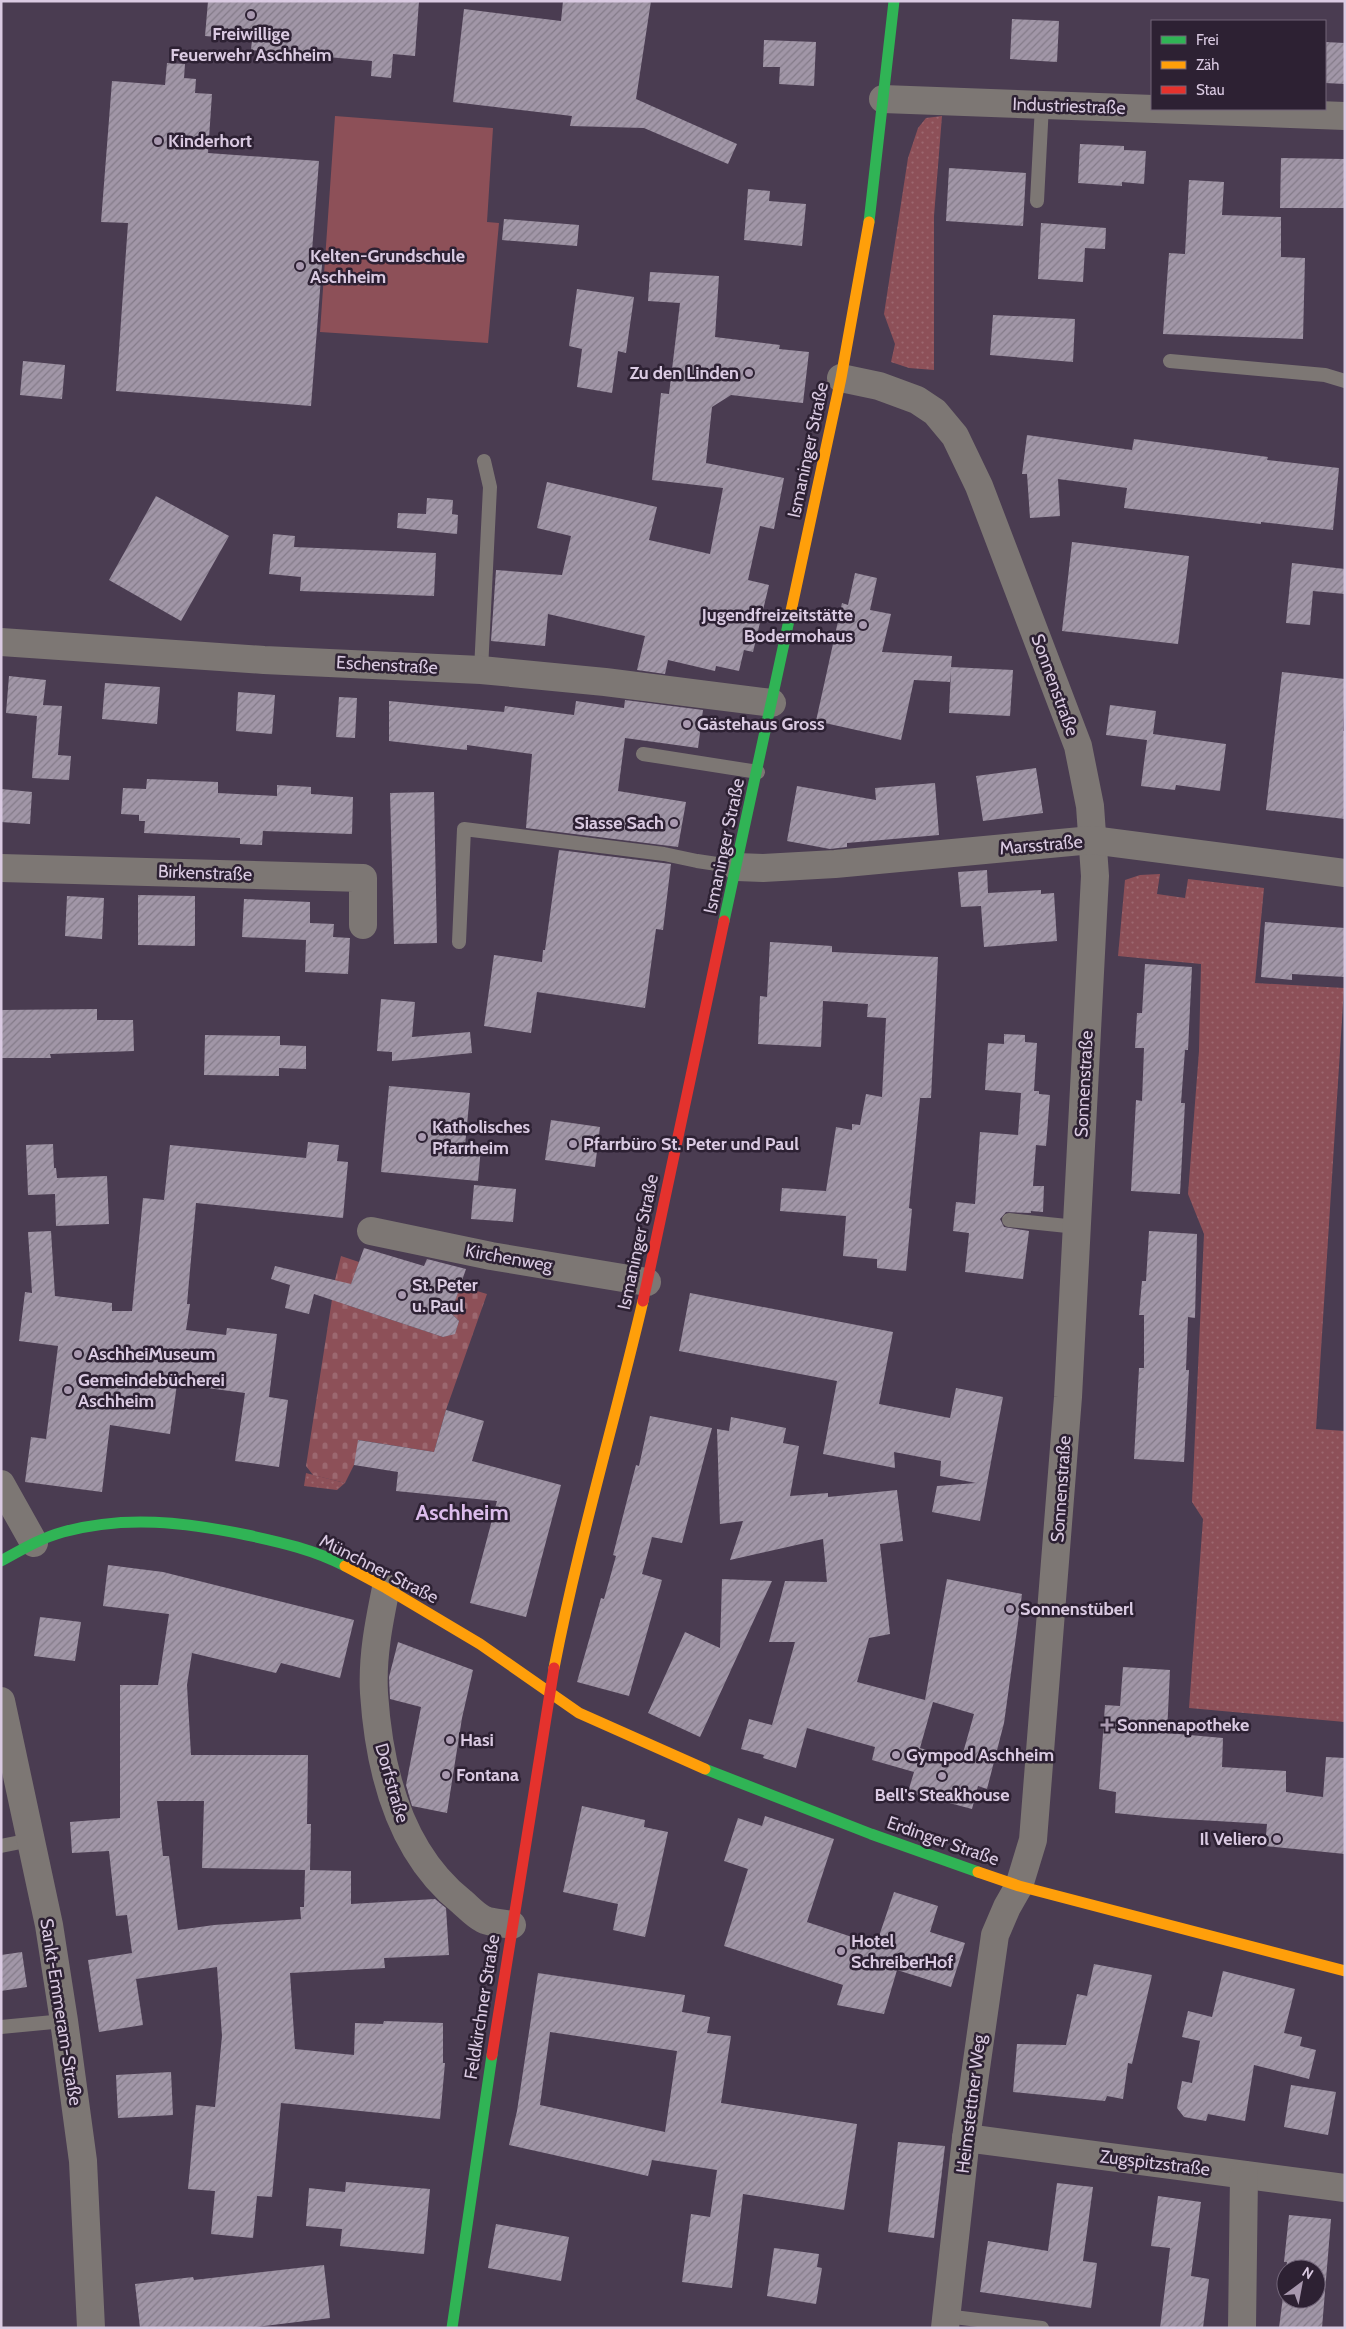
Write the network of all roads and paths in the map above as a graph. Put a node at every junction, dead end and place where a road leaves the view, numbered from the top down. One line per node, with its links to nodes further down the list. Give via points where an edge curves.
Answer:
1 (894, 1): 2 (main road, Ismaninger Straße)
2 (883, 99): 3 (street, Industriestraße); 9 (main road, Ismaninger Straße, via 868,233)
3 (1042, 105): 4 (street, Industriestraße); 7 (lane)
4 (1151, 109)
5 (1180, 110): 6 (street, Industriestraße)
6 (1345, 116)
7 (1037, 202)
8 (1170, 361): 10 (lane, via 1325,375)
9 (841, 378): 14 (main road, Ismaninger Straße); 17 (street, Sonnenstraße, via 880,386 917,400 935,412 955,436 979,486 1078,746 1090,806)
10 (1345, 381)
11 (484, 461): 13 (lane, via 490,487)
12 (1, 642): 13 (street, Eschenstraße, via 264,660)
13 (481, 670): 14 (street, Eschenstraße)
14 (772, 704): 16 (main road, Ismaninger Straße)
15 (643, 754): 16 (lane)
16 (758, 772): 18 (main road, Ismaninger Straße)
17 (1092, 840): 18 (street, Marsstraße, via 835,864 763,868); 20 (street, Marsstraße); 24 (street, Sonnenstraße, via 1095,876)
18 (737, 866): 22 (lane, via 464,828); 26 (main road, Ismaninger Straße)
19 (1, 868): 21 (street, Birkenstraße, via 363,878)
20 (1345, 873)
21 (363, 924)
22 (459, 942)
23 (1009, 1220): 24 (lane)
24 (1077, 1227): 35 (street, Sonnenstraße, via 1058,1535 1033,1840)
25 (371, 1230): 26 (street, Kirchenweg, via 491,1256)
26 (647, 1282): 31 (main road, Ismaninger Straße, via 567,1601)
27 (1, 1484): 28 (street)
28 (34, 1543): 29 (main road, Münchner Straße); 30 (main road, Münchner Straße, via 62,1532 101,1524 150,1521 196,1524 277,1540 335,1562)
29 (1, 1561)
30 (386, 1588): 31 (main road, Münchner Straße, via 480,1644); 36 (street, Dorfstraße, via 377,1632 374,1691 381,1756 398,1814 418,1854 444,1888 484,1920)
31 (549, 1692): 35 (main road, Erdinger Straße, via 599,1723 705,1769 871,1834); 36 (main road, Feldkirchner Straße)
32 (1, 1701): 33 (street, Sankt-Emmeram-Straße)
33 (31, 1840): 34 (lane); 38 (street, Sankt-Emmeram-Straße, via 49,1924)
34 (1, 1846)
35 (1020, 1886): 37 (main road, Erdinger Straße); 40 (street, Heimstettner Weg, via 995,1935)
36 (512, 1925): 45 (main road, Feldkirchner Straße)
37 (1345, 1971)
38 (64, 2021): 39 (lane); 44 (street, Sankt-Emmeram-Straße, via 83,2160)
39 (1, 2027)
40 (966, 2138): 41 (street, Zugspitzstraße); 43 (street, Heimstettner Weg)
41 (1244, 2174): 42 (street, Zugspitzstraße); 47 (street)
42 (1345, 2188)
43 (946, 2322): 46 (lane)
44 (91, 2328)
45 (452, 2328)
46 (1042, 2328)
47 (1242, 2328)

